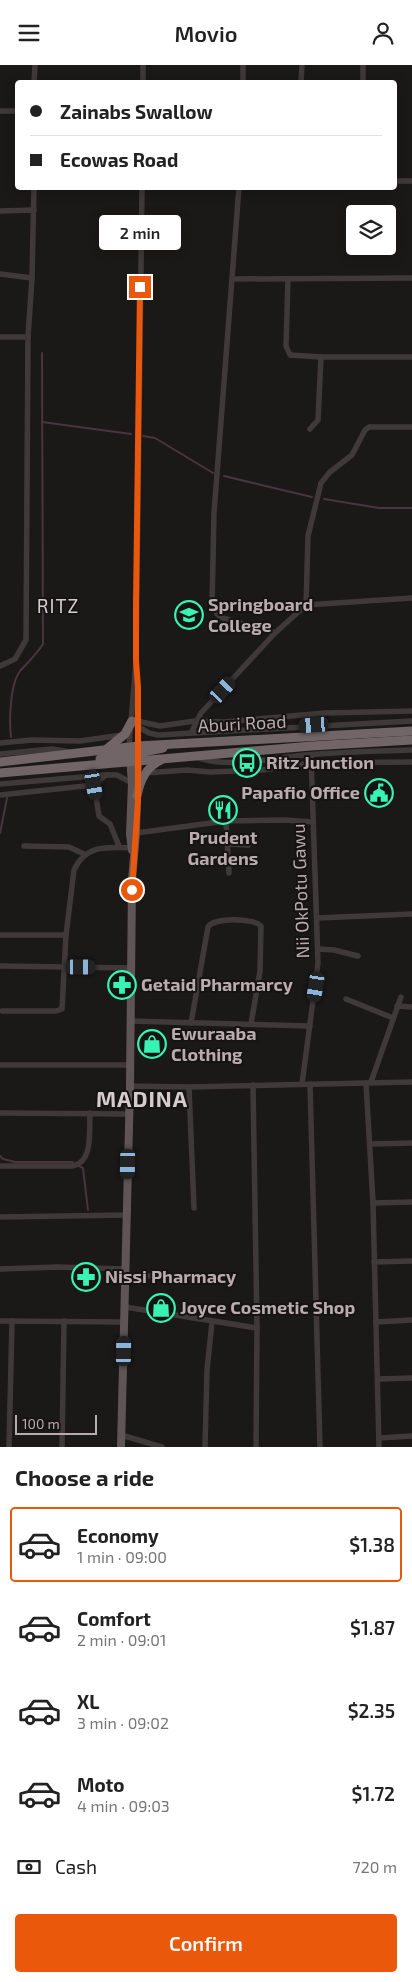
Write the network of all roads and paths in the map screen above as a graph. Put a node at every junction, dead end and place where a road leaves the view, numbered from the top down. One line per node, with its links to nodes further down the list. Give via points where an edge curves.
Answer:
1 (35, 65): 6 (street)
2 (143, 65): 7 (street)
3 (243, 65): 8 (street)
4 (302, 65): 9 (street)
5 (363, 65): 10 (street)
6 (34, 80)
7 (143, 80)
8 (243, 80)
9 (301, 80)
10 (362, 80)
11 (0, 111): 12 (street)
12 (15, 111)
13 (397, 181): 14 (street)
14 (412, 181)
15 (34, 190): 18 (street)
16 (142, 190): 34 (street)
17 (239, 190): 23 (street)
18 (34, 210): 19 (street); 21 (street)
19 (0, 211)
20 (0, 274): 21 (street)
21 (32, 278): 26 (street)
22 (412, 278): 24 (street)
23 (232, 279): 24 (street); 33 (street, via 214,513 212,605 223,618)
24 (288, 279): 27 (street, via 288,351 290,355)
25 (0, 337): 26 (street)
26 (28, 337): 35 (street, via 26,640 15,659)
27 (321, 357): 28 (street); 30 (street, via 318,420)
28 (412, 357)
29 (412, 427): 32 (street, via 369,427 352,455 321,483 308,536)
30 (310, 429)
31 (412, 598): 32 (street)
32 (306, 605): 33 (street)
33 (276, 633): 38 (street)
34 (136, 661): 37 (street); 37 (street)
35 (0, 665)
36 (412, 711): 38 (street)
37 (136, 720): 38 (street, via 160,726); 42 (street, via 149,733); 43 (highway); 51 (street)
38 (196, 721): 42 (street)
39 (412, 721): 40 (street)
40 (314, 725): 42 (street); 44 (highway)
41 (412, 731): 44 (highway, Aburi Road)
42 (191, 733)
43 (125, 735): 46 (street, via 80,741 32,739); 47 (highway)
44 (315, 735): 51 (highway, Aburi Road, via 170,744)
45 (410, 740): 48 (highway); 53 (highway, via 311,745)
46 (0, 743)
47 (104, 750): 50 (highway, Aburi Road); 51 (highway, Aburi Road)
48 (410, 750): 52 (street)
49 (0, 754): 50 (street, via 52,749)
50 (74, 754): 55 (highway, Aburi Road)
51 (134, 754): 54 (highway); 58 (highway, via 86,766); 61 (main road); 65 (main road)
52 (311, 755): 53 (street, via 212,762); 57 (street, Nii OkPotu Gawu)
53 (193, 757): 54 (highway)
54 (164, 759): 59 (highway)
55 (0, 762)
56 (412, 762): 57 (street)
57 (311, 763): 59 (street, via 247,771); 67 (street, Nii OkPotu Gawu)
58 (0, 773)
59 (145, 773): 65 (highway)
60 (106, 775): 61 (street, via 117,775); 62 (street); 63 (street)
61 (132, 783): 73 (main road)
62 (0, 784)
63 (94, 785): 64 (street); 72 (street, via 99,816 110,824)
64 (0, 795)
65 (137, 795): 68 (main road)
66 (226, 821): 67 (street); 68 (street); 69 (street)
67 (313, 822): 77 (street, Nii OkPotu Gawu)
68 (136, 833): 73 (main road)
69 (228, 844): 70 (street); 75 (street)
70 (248, 845)
71 (24, 846): 74 (street, via 69,847)
72 (119, 846): 73 (street); 74 (street)
73 (134, 850): 84 (main road)
74 (84, 854): 79 (street, via 74,870)
75 (230, 873)
76 (412, 914): 77 (street)
77 (317, 918): 80 (street, Nii OkPotu Gawu)
78 (0, 935): 79 (street)
79 (66, 935): 83 (street)
80 (318, 949): 81 (street); 94 (street, Nii OkPotu Gawu)
81 (358, 956)
82 (0, 966): 83 (street)
83 (64, 967): 84 (street); 89 (street, via 62,1009)
84 (131, 967): 91 (main road)
85 (400, 997): 87 (street)
86 (346, 999): 90 (street)
87 (397, 1006): 88 (street); 90 (street)
88 (412, 1007)
89 (2, 1011)
90 (393, 1018): 97 (street)
91 (130, 1021): 92 (street); 96 (main road)
92 (191, 1023): 93 (street); 93 (street, via 208,927 219,920 254,922 261,926 260,971)
93 (251, 1024): 94 (street)
94 (310, 1026): 101 (street, Nii OkPotu Gawu)
95 (0, 1065): 96 (street)
96 (130, 1065): 102 (main road)
97 (368, 1082): 98 (street); 99 (street); 108 (street)
98 (412, 1082)
99 (310, 1084): 101 (street); 140 (street)
100 (253, 1085): 101 (street); 103 (street); 128 (street)
101 (302, 1085)
102 (130, 1086): 103 (street); 106 (main road)
103 (189, 1087): 112 (street)
104 (0, 1113): 105 (street)
105 (90, 1113): 106 (street); 109 (street, via 88,1151 81,1163 74,1166)
106 (128, 1114): 113 (main road)
107 (412, 1143): 108 (street)
108 (370, 1144): 111 (street)
109 (0, 1166)
110 (412, 1202): 111 (street)
111 (373, 1203): 116 (street)
112 (194, 1208)
113 (127, 1215): 114 (street); 118 (main road)
114 (0, 1217)
115 (412, 1261): 116 (street)
116 (374, 1262): 126 (street)
117 (0, 1269): 118 (street, via 57,1267)
118 (126, 1272): 119 (street); 120 (main road)
119 (195, 1278)
120 (125, 1307): 125 (street); 127 (main road)
121 (412, 1320): 126 (street)
122 (0, 1321): 123 (street)
123 (12, 1321): 124 (street); 134 (street)
124 (64, 1321): 127 (street); 135 (street)
125 (212, 1321): 128 (street); 138 (street)
126 (376, 1321): 130 (street)
127 (124, 1322): 131 (main road)
128 (257, 1328): 139 (street)
129 (412, 1378): 130 (street)
130 (378, 1379): 133 (street)
131 (121, 1435): 136 (main road); 137 (street)
132 (412, 1436): 133 (street)
133 (379, 1438): 141 (street)
134 (9, 1447)
135 (62, 1447)
136 (121, 1447)
137 (162, 1447)
138 (205, 1447)
139 (256, 1447)
140 (320, 1447)
141 (379, 1447)

